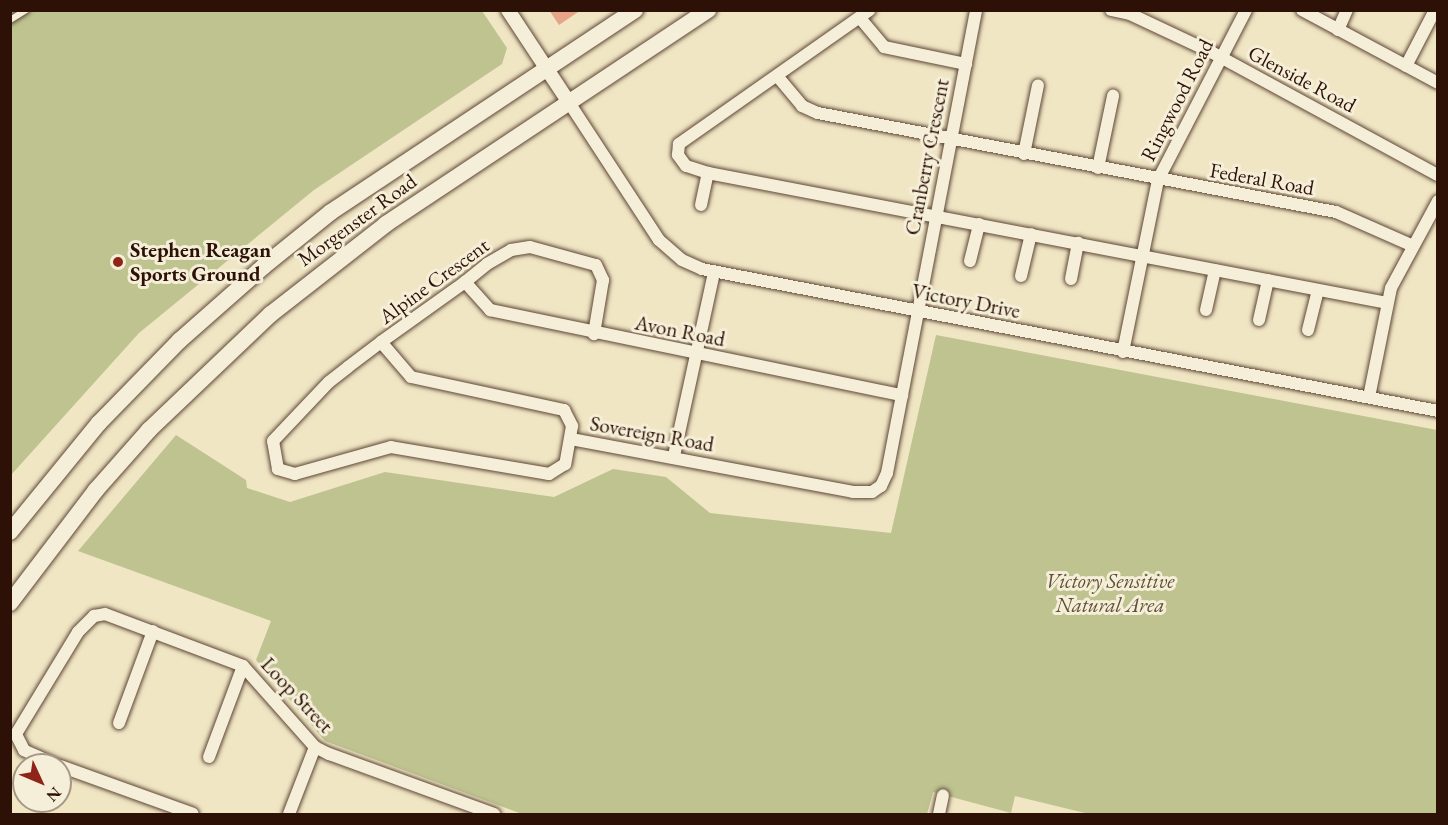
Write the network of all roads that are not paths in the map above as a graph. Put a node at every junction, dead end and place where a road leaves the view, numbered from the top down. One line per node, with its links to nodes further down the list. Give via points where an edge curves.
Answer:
1 (26, 10): 12 (lane)
2 (507, 10): 17 (street)
3 (635, 10): 17 (main road, Morgenster Road)
4 (708, 10): 22 (main road, Morgenster Road)
5 (976, 10): 15 (street, Cranberry Crescent)
6 (1111, 10): 14 (street, Glenside Road, via 1130,14)
7 (1246, 10): 14 (street, Ringwood Road)
8 (1302, 10): 13 (street)
9 (1347, 10): 13 (street)
10 (1436, 10): 16 (street)
11 (865, 14): 15 (street, via 884,47); 18 (street)
12 (10, 20)
13 (1338, 30): 16 (street)
14 (1221, 58): 27 (street, Glenside Road); 28 (street, Ringwood Road)
15 (966, 64): 23 (street, Cranberry Crescent)
16 (1406, 66): 19 (street)
17 (547, 70): 22 (street); 61 (main road, Morgenster Road, via 331,212 243,283 99,423)
18 (778, 77): 23 (street, Federal Road, via 810,110); 26 (street, via 679,144 678,155 686,166)
19 (1437, 83)
20 (1038, 85): 24 (street)
21 (1113, 96): 25 (street)
22 (568, 101): 39 (street, Victory Drive, via 659,240 682,260); 62 (main road, Morgenster Road, via 386,224 228,352 103,482)
23 (950, 140): 24 (street, Federal Road); 31 (street, Cranberry Crescent)
24 (1024, 154): 25 (street, Federal Road)
25 (1098, 168): 28 (street, Federal Road)
26 (708, 173): 30 (street); 31 (street)
27 (1437, 175)
28 (1158, 180): 35 (street, Federal Road, via 1354,216); 36 (street, Ringwood Road)
29 (1437, 201): 35 (street)
30 (701, 205)
31 (934, 216): 32 (street); 47 (street, Cranberry Crescent)
32 (979, 224): 33 (street); 37 (street)
33 (1031, 234): 34 (street); 40 (street)
34 (1078, 243): 36 (street); 41 (street)
35 (1413, 246): 45 (street)
36 (1142, 255): 38 (street); 52 (street, Ringwood Road)
37 (970, 261)
38 (1215, 270): 42 (street); 46 (street)
39 (714, 272): 47 (street, Victory Drive); 53 (street)
40 (1021, 276)
41 (1071, 279)
42 (1268, 280): 44 (street); 48 (street)
43 (465, 282): 50 (street, Avon Road, via 490,310); 50 (street, Alpine Crescent, via 519,247 590,261 603,280); 51 (street, Alpine Crescent)
44 (1318, 290): 45 (street); 49 (street)
45 (1386, 303): 55 (street)
46 (1206, 310)
47 (918, 311): 52 (street, Victory Drive); 54 (street, Cranberry Crescent)
48 (1259, 320)
49 (1308, 330)
50 (594, 334): 53 (street, Avon Road)
51 (381, 342): 57 (street, via 411,377 564,410 572,420); 58 (street, Alpine Crescent, via 303,407 273,441)
52 (1123, 352): 55 (street, Victory Drive)
53 (695, 353): 54 (street, Avon Road); 59 (street)
54 (902, 395): 60 (street, Cranberry Crescent)
55 (1369, 397): 56 (street, Victory Drive)
56 (1437, 411)
57 (571, 439): 58 (street, Sovereign Road, via 565,464 549,474 391,447 295,474 278,469); 59 (street, Sovereign Road)
58 (272, 456)
59 (674, 456): 60 (street, Sovereign Road, via 853,492 867,493)
60 (881, 486)
61 (10, 532)
62 (10, 603)
63 (153, 631): 64 (street, Loop Street); 65 (street); 67 (street, Loop Street, via 105,614 94,616 78,632 16,734 24,750)
64 (243, 666): 66 (street, Loop Street); 68 (street)
65 (119, 723)
66 (315, 747): 72 (street); 73 (street, Loop Street)
67 (31, 753)
68 (209, 757)
69 (72, 770): 71 (street)
70 (944, 795): 74 (street)
71 (194, 814)
72 (289, 814)
73 (494, 814)
74 (939, 814)

